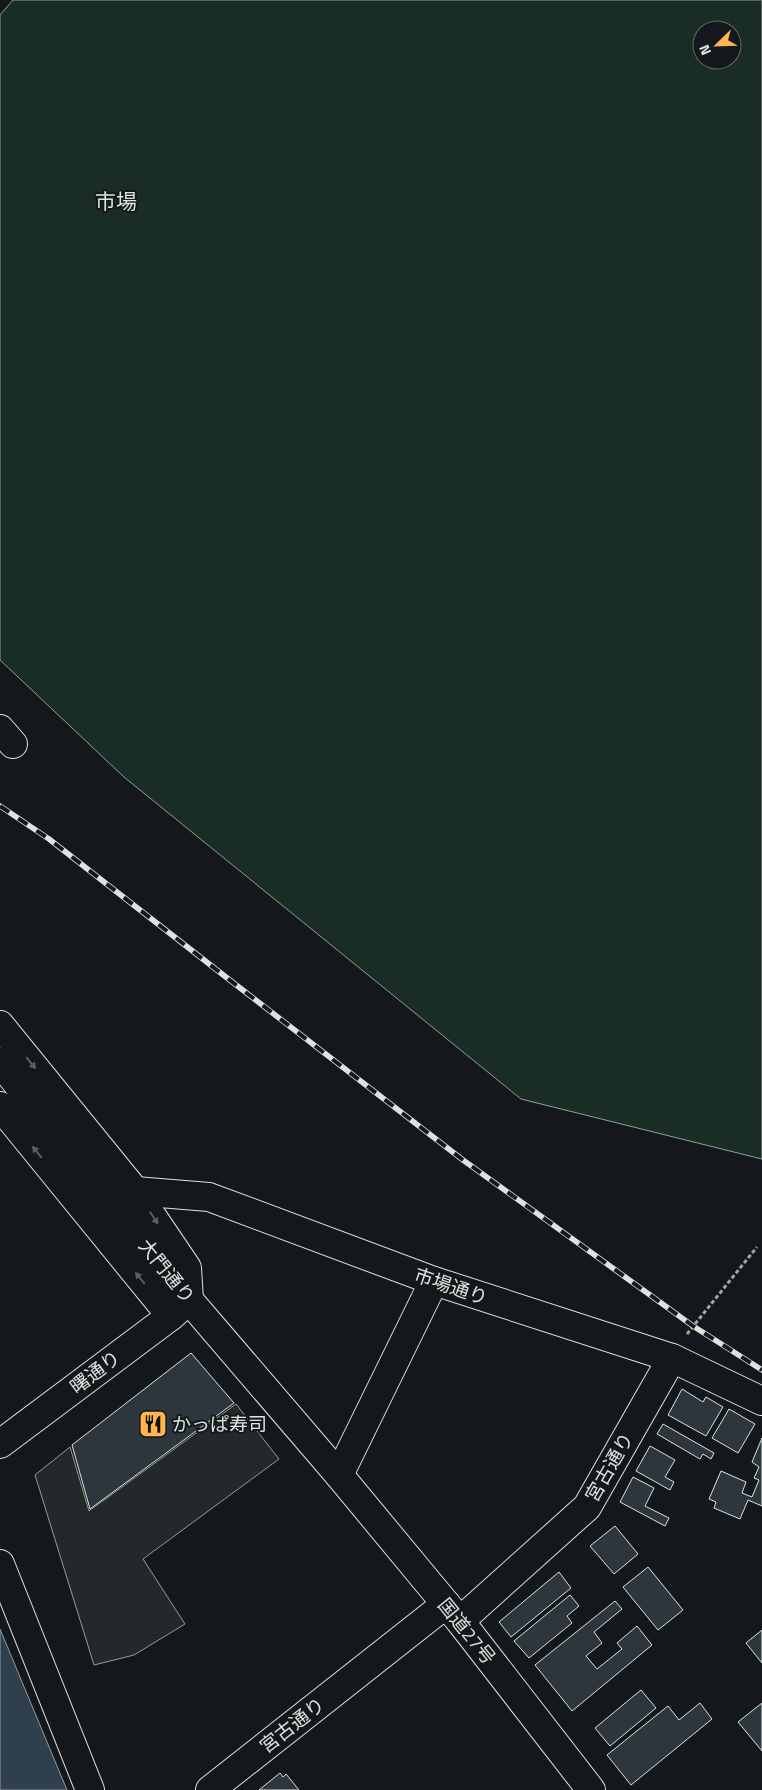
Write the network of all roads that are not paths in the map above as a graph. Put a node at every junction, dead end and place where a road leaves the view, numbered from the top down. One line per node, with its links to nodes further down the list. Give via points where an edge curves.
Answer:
1 (0, 1025): 4 (main road, one-way to 4)
2 (0, 1062): 6 (main road, 大門通り)
3 (0, 1106): 6 (main road, one-way to 3)
4 (135, 1191): 5 (main road, 市場通り, via 209,1197); 6 (main road, one-way to 6, via 187,1268)
5 (434, 1281): 7 (main road, 市場通り); 10 (main road)
6 (180, 1308): 9 (main road, 曙通り); 10 (main road, 大門通り)
7 (672, 1358): 8 (main road, 市場通り); 12 (main road, 宮古通り, via 587,1507)
8 (762, 1401)
9 (0, 1444)
10 (339, 1475): 12 (main road, 国道27号)
11 (0, 1564): 13 (main road)
12 (453, 1612): 14 (main road, 宮古通り); 15 (main road, 国道27号)
13 (90, 1790)
14 (210, 1790)
15 (591, 1790)

